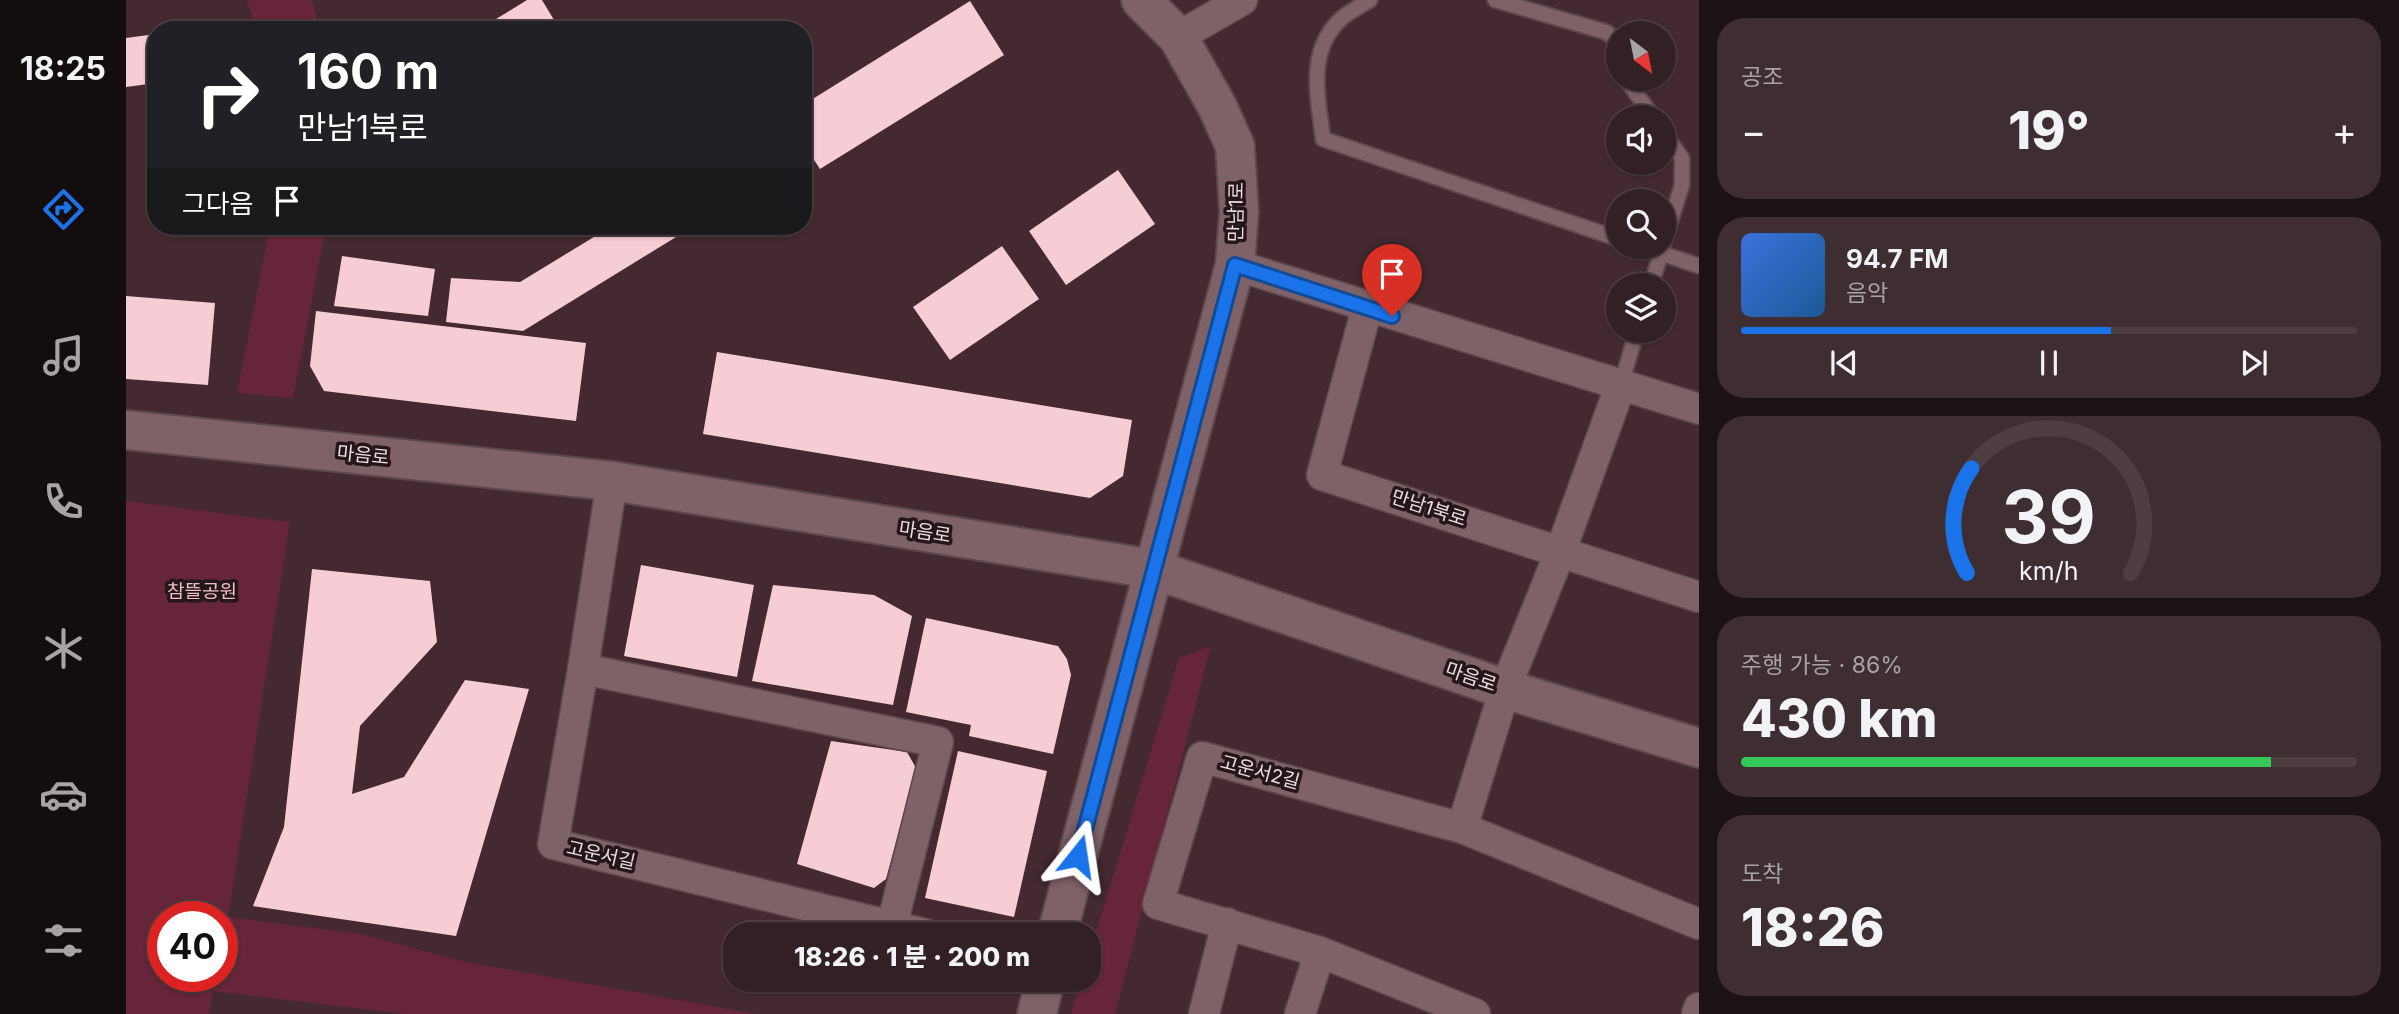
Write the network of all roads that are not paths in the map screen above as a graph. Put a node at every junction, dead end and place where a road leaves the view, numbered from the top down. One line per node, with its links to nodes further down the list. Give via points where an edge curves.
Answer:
1 (1141, 0): 6 (street, 만남1로)
2 (1242, 0): 6 (street)
3 (1370, 0): 9 (lane, via 1343,17 1326,35 1315,73 1323,139)
4 (1494, 0): 5 (lane)
5 (1606, 32)
6 (1178, 37): 11 (street, 만남1로, via 1235,146 1239,212)
7 (1676, 150): 8 (lane, via 1682,158)
8 (1676, 205)
9 (1606, 235)
10 (1676, 254): 12 (lane)
11 (1235, 265): 13 (street); 20 (street, 만남1로)
12 (1699, 266)
13 (1367, 308): 15 (street); 19 (street, 만남1북로, via 1322,475)
14 (1633, 343): 15 (lane)
15 (1621, 384): 16 (street); 19 (street)
16 (1699, 409)
17 (126, 430): 18 (street, 마음로)
18 (612, 481): 20 (street, 마음로); 22 (street, 고운서길)
19 (1561, 550): 21 (street, 만남1북로); 23 (street)
20 (1153, 569): 23 (street, 마음로); 28 (street, 만남1로)
21 (1699, 597)
22 (583, 669): 26 (street, 고운서길, via 553,844); 27 (street, via 938,743)
23 (1506, 689): 24 (street, 마음로); 25 (street)
24 (1699, 748)
25 (1462, 828): 29 (street, 고운서2길, via 1202,757 1158,904); 30 (street, 고운서2길)
26 (879, 922)
27 (893, 922)
28 (1060, 922)
29 (1227, 923): 31 (street, 고운서2길); 35 (street)
30 (1699, 925)
31 (1320, 952): 36 (street); 37 (street, 고운서2길)
32 (1042, 992): 34 (street)
33 (1699, 1008): 38 (street)
34 (1037, 1014)
35 (1204, 1014)
36 (1300, 1014)
37 (1475, 1014)
38 (1697, 1014)

